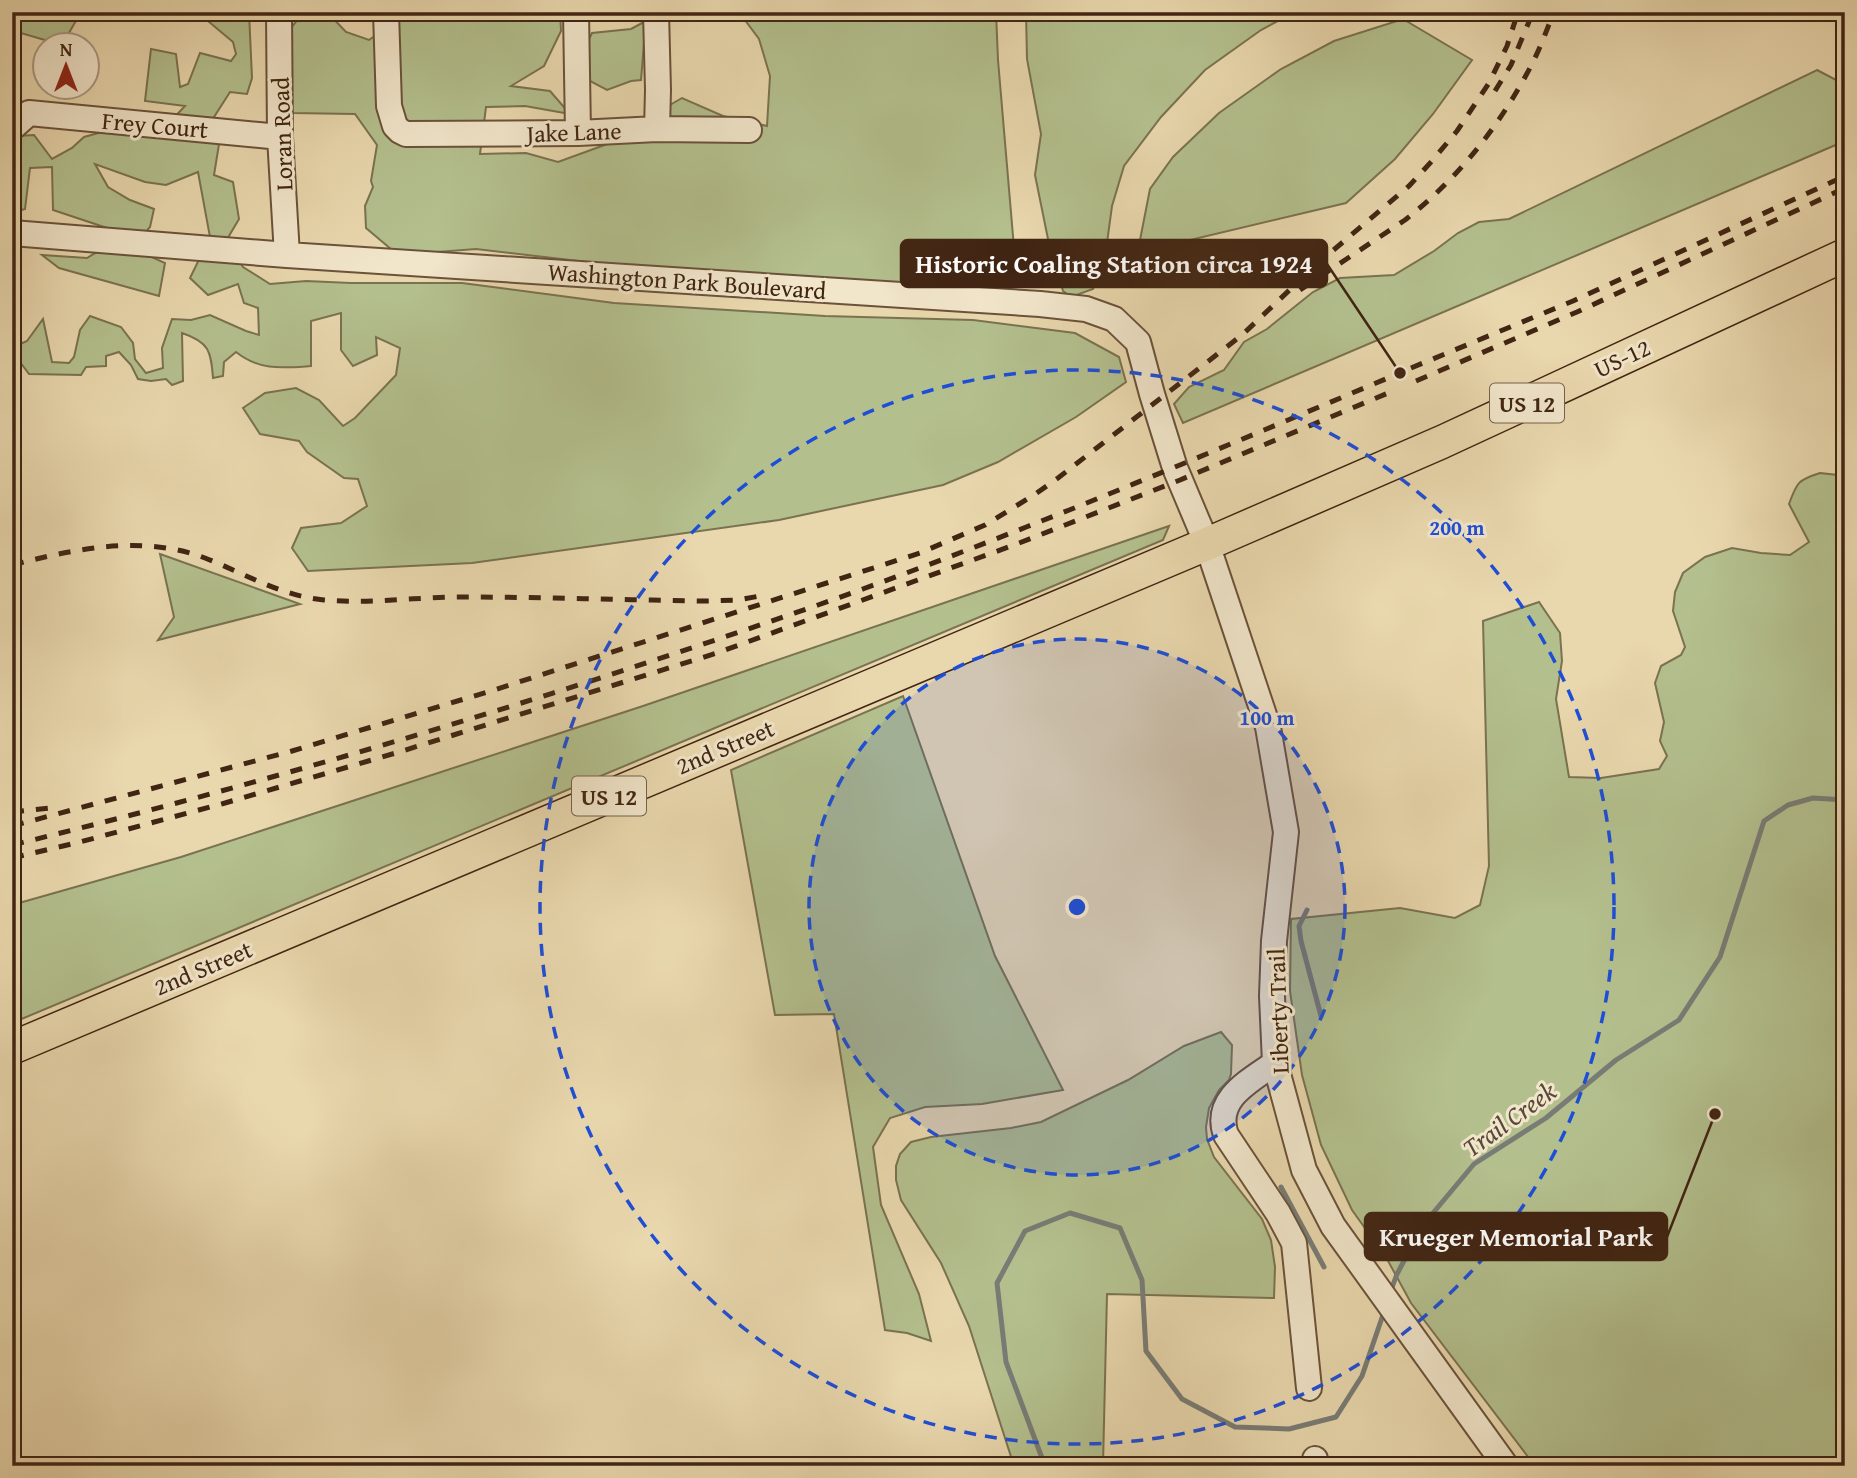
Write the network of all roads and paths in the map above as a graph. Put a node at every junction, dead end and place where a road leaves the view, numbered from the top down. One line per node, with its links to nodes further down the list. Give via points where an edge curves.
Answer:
1 (279, 12): 9 (street, Loran Road)
2 (386, 12): 8 (street, Jake Lane, via 389,106 400,131 417,135)
3 (576, 12): 8 (street)
4 (656, 12): 6 (street)
5 (21, 121): 9 (street, Frey Court)
6 (657, 129): 7 (street, Jake Lane); 8 (street, Jake Lane)
7 (749, 130)
8 (578, 133)
9 (280, 137): 12 (street, Loran Road)
10 (12, 233): 12 (street, Washington Park Boulevard)
11 (1845, 255): 13 (main road, US-12 / US 12, via 1442,442)
12 (287, 256): 13 (street, Washington Park Boulevard, via 1086,309 1114,319 1138,342 1175,468)
13 (1206, 544): 14 (main road, 2nd Street / US 12); 15 (street, Liberty Trail, via 1268,727 1286,832 1274,941)
14 (12, 1048)
15 (1275, 1063): 16 (street, via 1231,1097 1222,1125 1294,1243); 17 (street, Liberty Trail, via 1304,1170 1333,1226)
16 (1310, 1388)
17 (1506, 1466)

